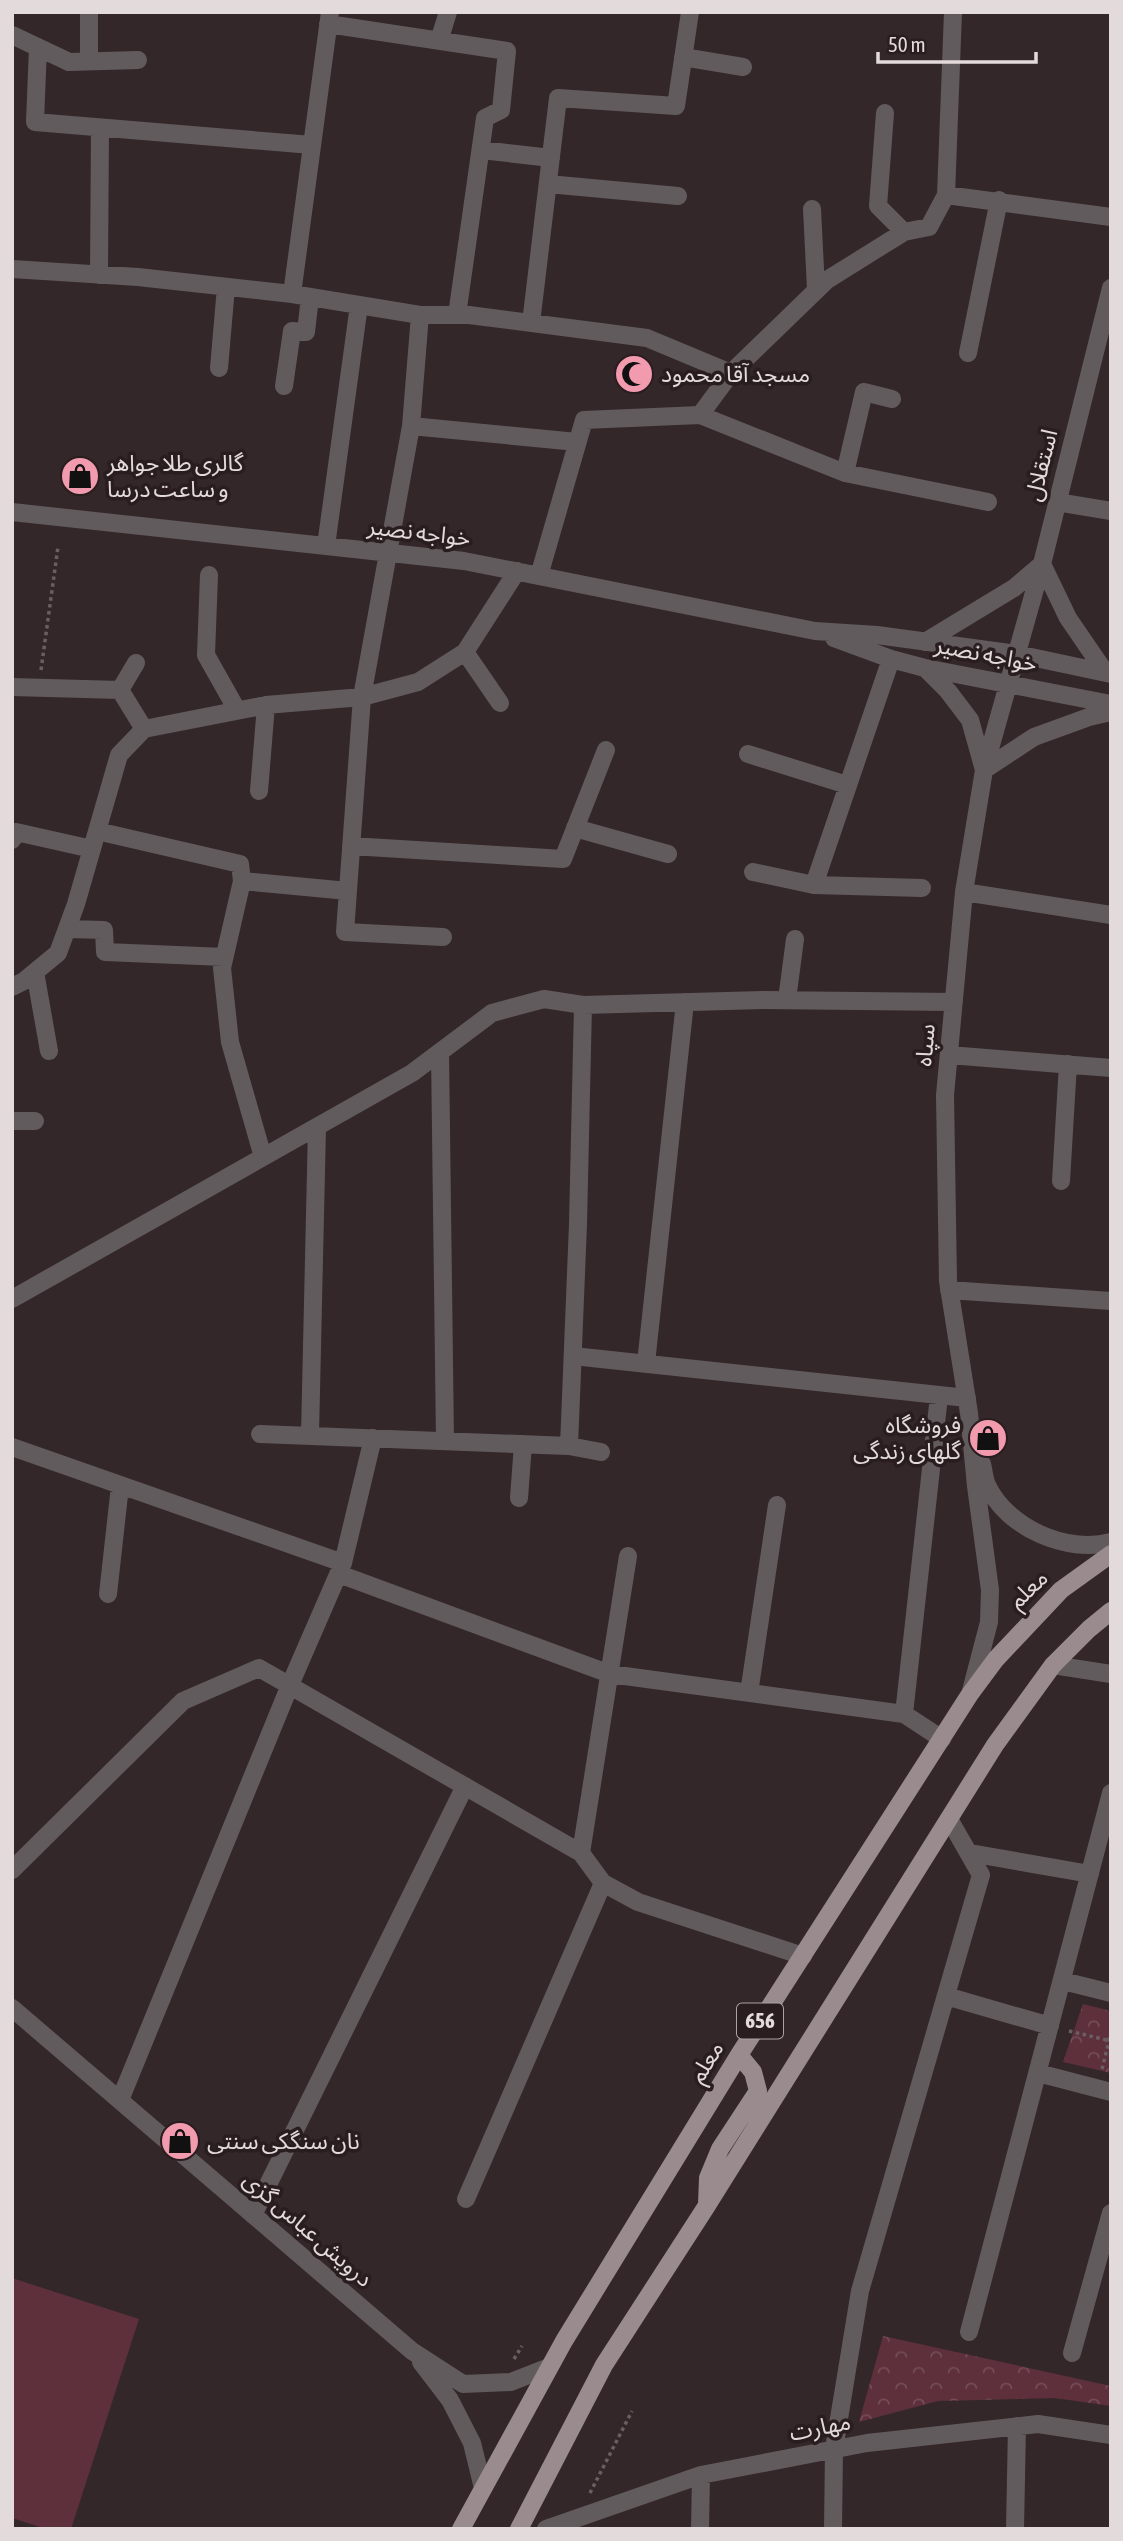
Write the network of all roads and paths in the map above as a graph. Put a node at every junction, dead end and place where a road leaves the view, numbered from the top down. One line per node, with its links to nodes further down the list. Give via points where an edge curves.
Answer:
1 (89, 12): 11 (street)
2 (448, 12): 7 (street)
3 (690, 12): 9 (street)
4 (953, 12): 19 (street)
5 (329, 18): 7 (street); 15 (street)
6 (12, 35): 8 (street)
7 (439, 41): 16 (street, via 507,51 501,110 485,118)
8 (38, 47): 11 (street, via 69,62); 14 (street, via 35,122)
9 (683, 57): 12 (street); 17 (street, via 676,106 558,98)
10 (138, 60): 11 (street)
11 (89, 61)
12 (743, 68)
13 (885, 113): 24 (street, via 878,206)
14 (100, 128): 15 (street); 26 (street)
15 (312, 145): 30 (street)
16 (481, 150): 17 (street); 33 (street)
17 (551, 158): 18 (street)
18 (548, 184): 20 (street); 34 (street)
19 (946, 195): 21 (street); 24 (street, via 929,227)
20 (678, 196)
21 (999, 200): 23 (street); 35 (street)
22 (812, 209): 29 (street)
23 (1111, 217)
24 (904, 232): 29 (street)
25 (12, 269): 26 (street)
26 (99, 275): 27 (street)
27 (226, 287): 30 (street); 37 (street)
28 (1111, 288): 36 (street, استقلال)
29 (816, 289): 38 (street)
30 (301, 295): 31 (street); 39 (street, via 306,332 292,331)
31 (359, 305): 32 (street); 49 (street)
32 (420, 315): 33 (street); 42 (street)
33 (457, 315): 34 (street)
34 (531, 323): 38 (street, via 647,338)
35 (968, 353)
36 (1103, 355): 46 (street, استقلال)
37 (219, 368)
38 (731, 373): 41 (street)
39 (284, 386)
40 (892, 399): 44 (street, via 864,392)
41 (700, 415): 43 (street, via 584,420); 44 (street)
42 (411, 426): 43 (street); 51 (street)
43 (577, 442): 55 (street)
44 (845, 473): 45 (street)
45 (988, 502)
46 (1057, 502): 47 (street); 52 (street, استقلال)
47 (1111, 511)
48 (12, 512): 49 (street, خواجه نصیر)
49 (326, 546): 51 (street, خواجه نصیر)
50 (58, 547): 66 (path)
51 (386, 553): 53 (street, خواجه نصیر); 68 (street)
52 (1042, 564): 57 (street, via 1014,588); 59 (street, استقلال); 63 (street, via 1068,618)
53 (517, 571): 55 (street, خواجه نصیر); 58 (street)
54 (209, 575): 72 (street, via 206,655)
55 (539, 576): 56 (street, خواجه نصیر)
56 (815, 631): 57 (street, خواجه نصیر); 60 (street, خواجه نصیر)
57 (925, 642): 59 (street, خواجه نصیر)
58 (465, 652): 68 (street, via 418,682); 69 (street)
59 (1017, 654): 63 (street, خواجه نصیر); 64 (street, استقلال)
60 (891, 659): 62 (street, خواجه نصیر); 78 (street)
61 (136, 663): 67 (street)
62 (925, 668): 64 (street, خواجه نصیر); 77 (street, via 970,719)
63 (1108, 673)
64 (1010, 685): 70 (street, خواجه نصیر); 77 (street, سپاه)
65 (12, 687): 66 (street)
66 (39, 688): 67 (street)
67 (120, 690): 74 (street)
68 (362, 697): 71 (street); 83 (street)
69 (500, 703)
70 (1111, 704)
71 (266, 705): 72 (street); 79 (street)
72 (237, 710): 74 (street)
73 (1111, 712): 77 (street, via 1034,737)
74 (144, 729): 81 (street, via 119,755)
75 (606, 750): 80 (street)
76 (748, 754): 78 (street)
77 (984, 770): 91 (street, سپاه)
78 (847, 785): 88 (street)
79 (259, 791)
80 (575, 828): 83 (street, via 563,859); 85 (street)
81 (97, 831): 84 (street); 87 (street, via 240,864)
82 (12, 840): 84 (street, via 16,832)
83 (351, 846): 90 (street)
84 (92, 849): 93 (street)
85 (668, 854)
86 (753, 872): 88 (street)
87 (242, 881): 90 (street); 96 (street)
88 (814, 885): 89 (street)
89 (922, 888)
90 (348, 891): 94 (street, via 345,932)
91 (964, 892): 92 (street); 101 (street, سپاه)
92 (1111, 915)
93 (67, 929): 96 (street, via 104,930 104,952); 97 (street, via 58,953)
94 (443, 937)
95 (795, 939): 99 (street)
96 (224, 957): 111 (street, via 230,1042)
97 (35, 972): 98 (street); 103 (street)
98 (12, 987)
99 (787, 1000): 100 (street); 101 (street)
100 (685, 1002): 102 (street); 117 (street)
101 (954, 1002): 105 (street, سپاه)
102 (583, 1004): 104 (street, via 544,999 492,1013); 116 (street)
103 (49, 1051)
104 (440, 1052): 110 (street); 123 (street)
105 (949, 1055): 106 (street); 113 (street, سپاه)
106 (1069, 1064): 107 (street); 112 (street)
107 (1111, 1068)
108 (12, 1121): 109 (street)
109 (35, 1121)
110 (317, 1127): 111 (street); 121 (street)
111 (263, 1157): 114 (street)
112 (1061, 1181)
113 (949, 1290): 115 (street); 119 (street, سپاه)
114 (12, 1299)
115 (1111, 1301)
116 (573, 1356): 117 (street); 125 (street)
117 (646, 1363): 118 (street)
118 (939, 1396): 119 (street); 143 (street)
119 (968, 1406): 131 (street, via 987,1486 1004,1508 1027,1528 1056,1541 1085,1546); 142 (street, via 990,1590 989,1622)
120 (260, 1434): 121 (street)
121 (310, 1435): 122 (street)
122 (373, 1438): 123 (street); 134 (street)
123 (445, 1441): 124 (street)
124 (523, 1444): 125 (street); 129 (street)
125 (569, 1446): 127 (street)
126 (12, 1447): 128 (street)
127 (601, 1452)
128 (120, 1486): 134 (street); 135 (street)
129 (519, 1497)
130 (777, 1505): 141 (street)
131 (1111, 1542)
132 (1111, 1553): 142 (main road, معلم / 656, via 1061,1590)
133 (628, 1556): 138 (street)
134 (341, 1569): 138 (street); 140 (street)
135 (108, 1594)
136 (1111, 1611): 137 (main road, 656)
137 (1053, 1665): 139 (street); 147 (main road, 656)
138 (610, 1674): 141 (street); 148 (street)
139 (1111, 1674)
140 (290, 1685): 145 (street); 150 (street, via 259,1668 183,1701); 164 (street)
141 (749, 1693): 143 (street)
142 (970, 1694): 144 (main road, معلم / 656)
143 (904, 1714): 144 (street)
144 (942, 1739): 153 (main road, معلم / 656)
145 (465, 1786): 148 (street); 168 (street)
146 (1111, 1793): 151 (street)
147 (949, 1819): 149 (street); 166 (main road, 656)
148 (581, 1853): 152 (street)
149 (970, 1853): 151 (street); 156 (street, via 981,1875)
150 (12, 1870)
151 (1090, 1874): 154 (street)
152 (603, 1883): 153 (street, via 638,1902); 165 (street)
153 (803, 1956): 161 (main road, معلم / 656)
154 (1063, 1981): 155 (street); 158 (street)
155 (1111, 1993)
156 (946, 1996): 158 (street); 177 (street, via 860,2291)
157 (12, 2008): 164 (street, درویش عباس گزی)
158 (1050, 2026): 160 (path); 162 (street)
159 (1111, 2033): 160 (path)
160 (1109, 2041): 163 (path)
161 (739, 2055): 166 (main road, via 752,2071 758,2091 720,2149 708,2178); 173 (main road, معلم / 656)
162 (1038, 2073): 163 (street); 170 (street)
163 (1104, 2090)
164 (120, 2101): 168 (street, درویش عباس گزی)
165 (466, 2199)
166 (706, 2207): 183 (main road, 656, via 604,2365)
167 (1111, 2213): 169 (street)
168 (253, 2215): 171 (street, درویش عباس گزی)
169 (1107, 2243): 172 (street)
170 (969, 2332)
171 (412, 2351): 173 (street, via 463,2384 511,2382); 179 (street, via 450,2400 471,2442)
172 (1072, 2353)
173 (550, 2367): 179 (main road, معلم / 656)
174 (632, 2411): 180 (path)
175 (1017, 2426): 176 (street, مهارت, via 1038,2424); 177 (street, مهارت); 186 (street)
176 (1111, 2434)
177 (834, 2449): 178 (street, مهارت); 185 (street)
178 (701, 2475): 180 (street, مهارت); 184 (street)
179 (484, 2488): 182 (main road, معلم / 656)
180 (577, 2518): 181 (street, مهارت)
181 (550, 2528)
182 (461, 2529)
183 (519, 2529)
184 (700, 2529)
185 (833, 2529)
186 (1015, 2529)

